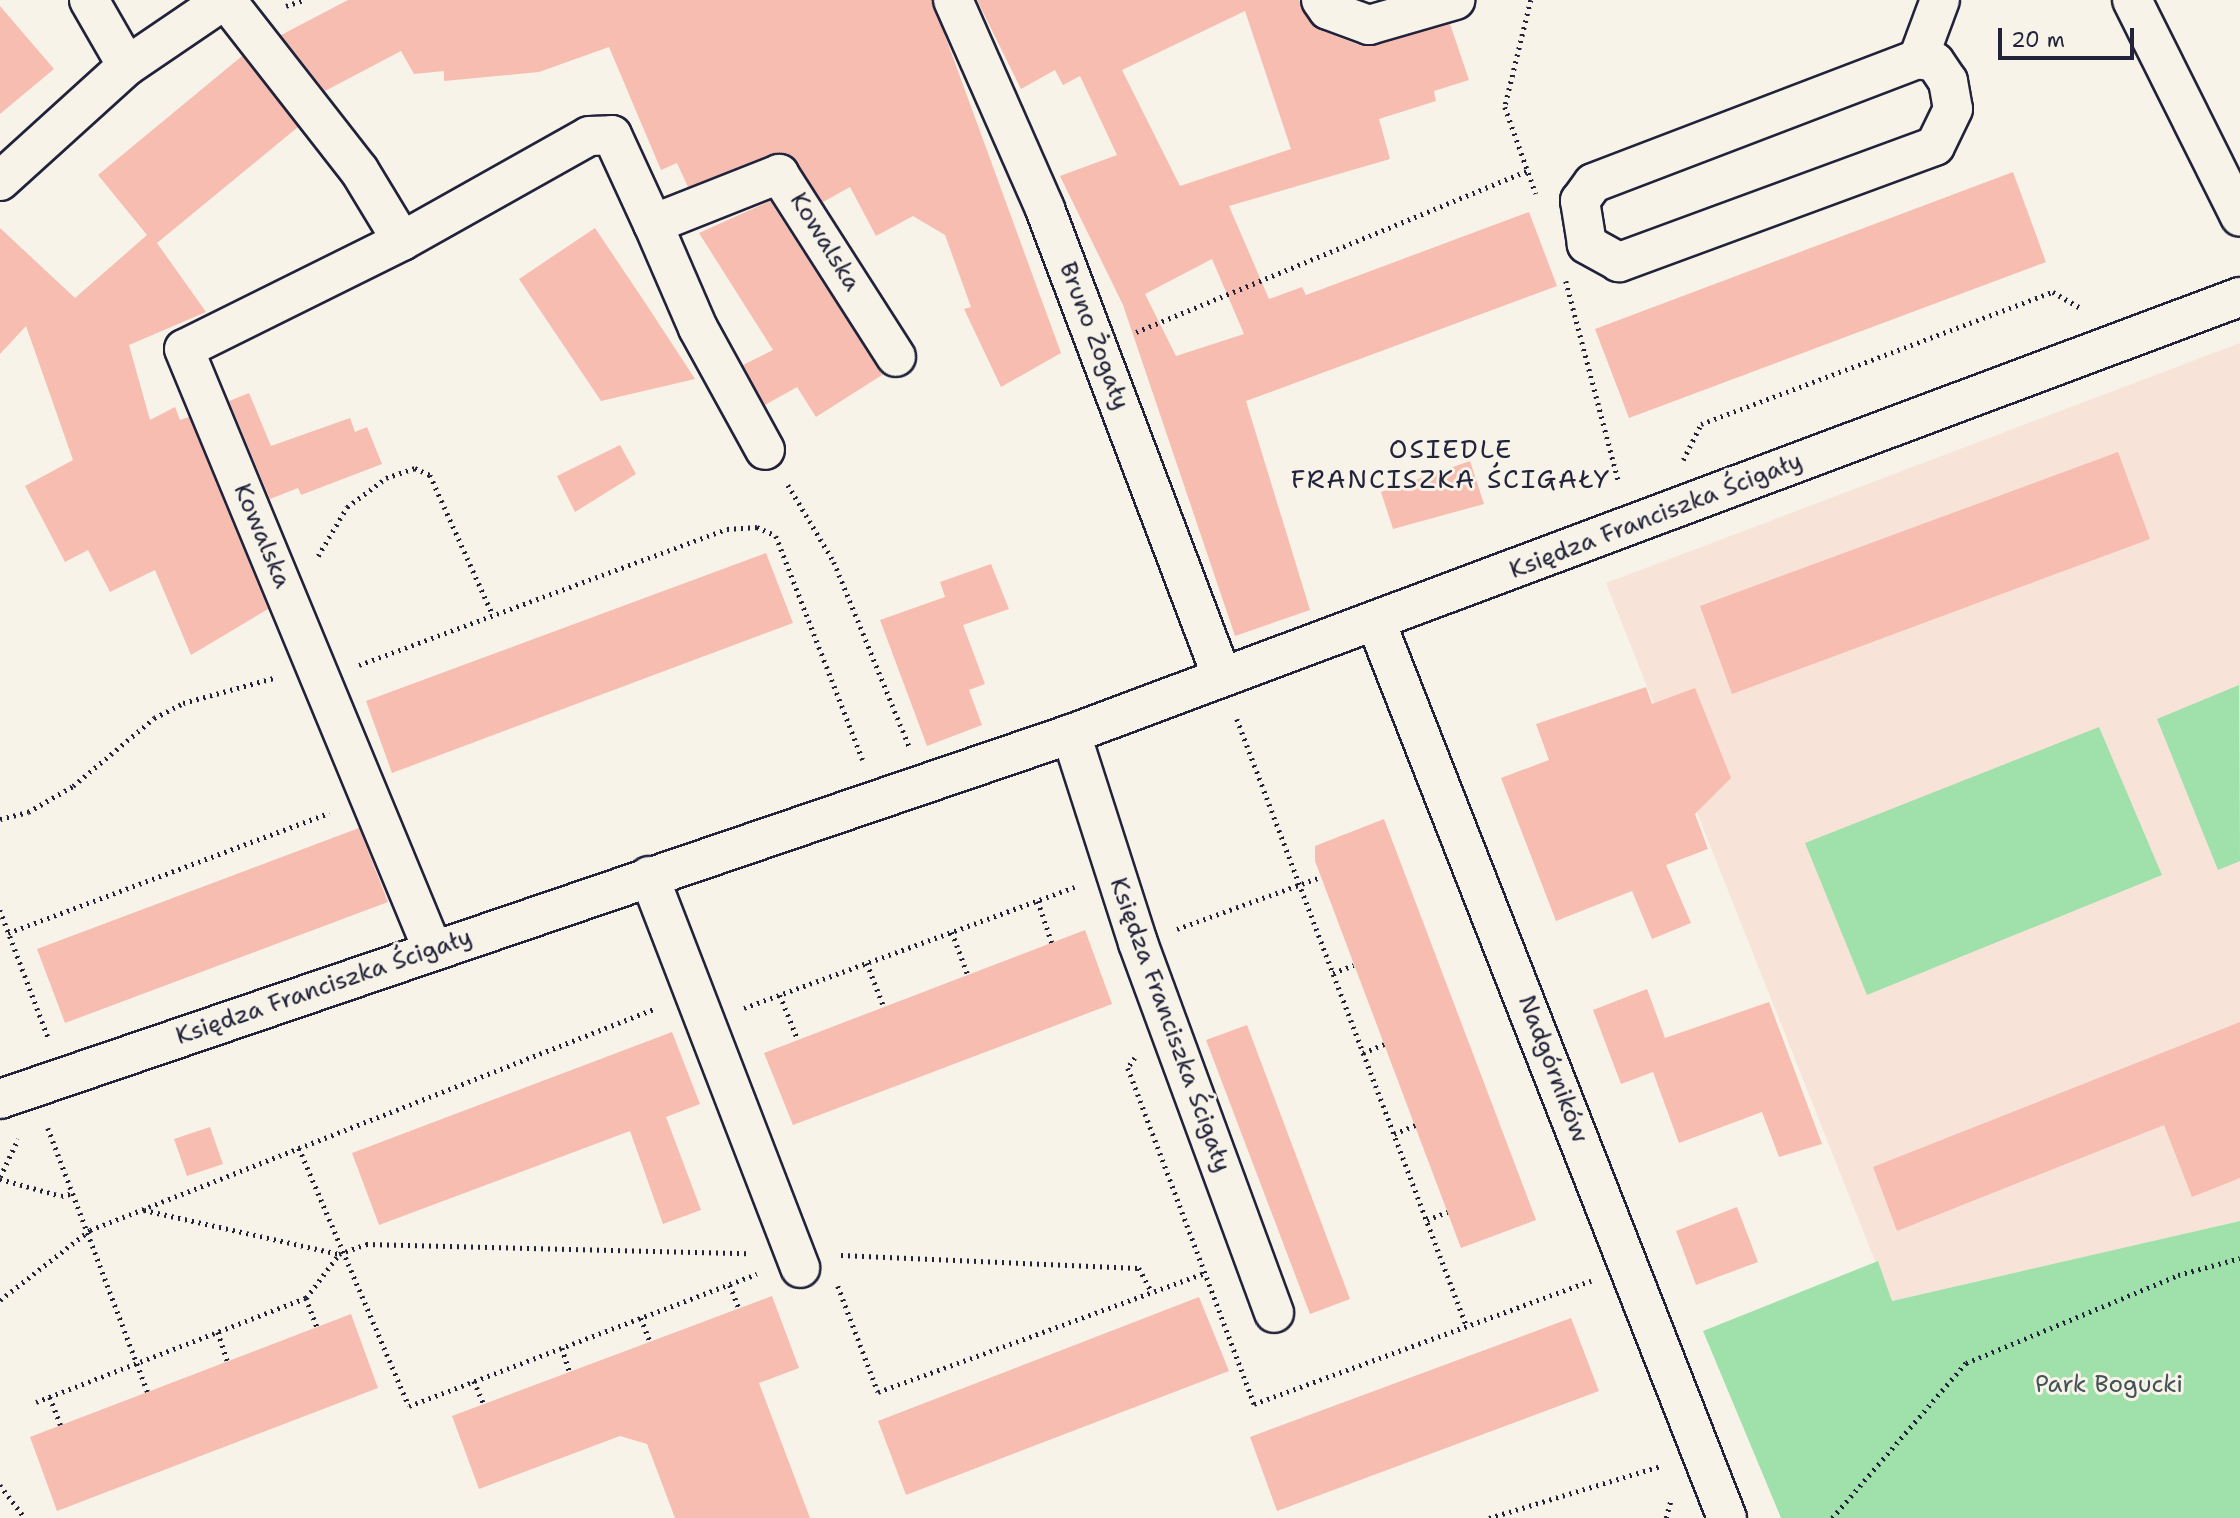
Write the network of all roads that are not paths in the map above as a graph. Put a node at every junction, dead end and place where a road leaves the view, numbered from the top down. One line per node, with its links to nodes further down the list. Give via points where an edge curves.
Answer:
1 (89, 0): 9 (street)
2 (225, 0): 9 (street); 13 (street, via 359,170)
3 (953, 0): 18 (street, Bruno Żogały, via 1098,348)
4 (1321, 0): 5 (street, via 1328,10 1369,25)
5 (1455, 0)
6 (1940, 0): 8 (street)
7 (2132, 0): 11 (street)
8 (1918, 59): 8 (street, via 1592,183 1580,201 1587,244 1619,262 1935,146 1953,109 1948,81 1936,62)
9 (127, 66): 10 (street)
10 (0, 181)
11 (2240, 217)
12 (653, 223): 13 (street, Kowalska, via 623,152 612,135 601,135); 15 (street, Kowalska, via 779,174); 16 (street, Kowalska, via 698,328)
13 (402, 241): 21 (street, Kowalska, via 184,349)
14 (2240, 296): 17 (street, Księdza Franciszka Ścigały)
15 (896, 357)
16 (765, 450)
17 (1376, 622): 18 (street, Księdza Franciszka Ścigały); 25 (street, Nadgórników)
18 (1226, 691): 19 (street, Księdza Franciszka Ścigały)
19 (1071, 734): 20 (street, Księdza Franciszka Ścigały); 24 (street, Księdza Franciszka Ścigały, via 1138,943)
20 (649, 877): 21 (street, Księdza Franciszka Ścigały); 23 (street)
21 (432, 948): 22 (street, Księdza Franciszka Ścigały)
22 (31, 1089)
23 (799, 1267)
24 (1275, 1313)
25 (1727, 1518)

